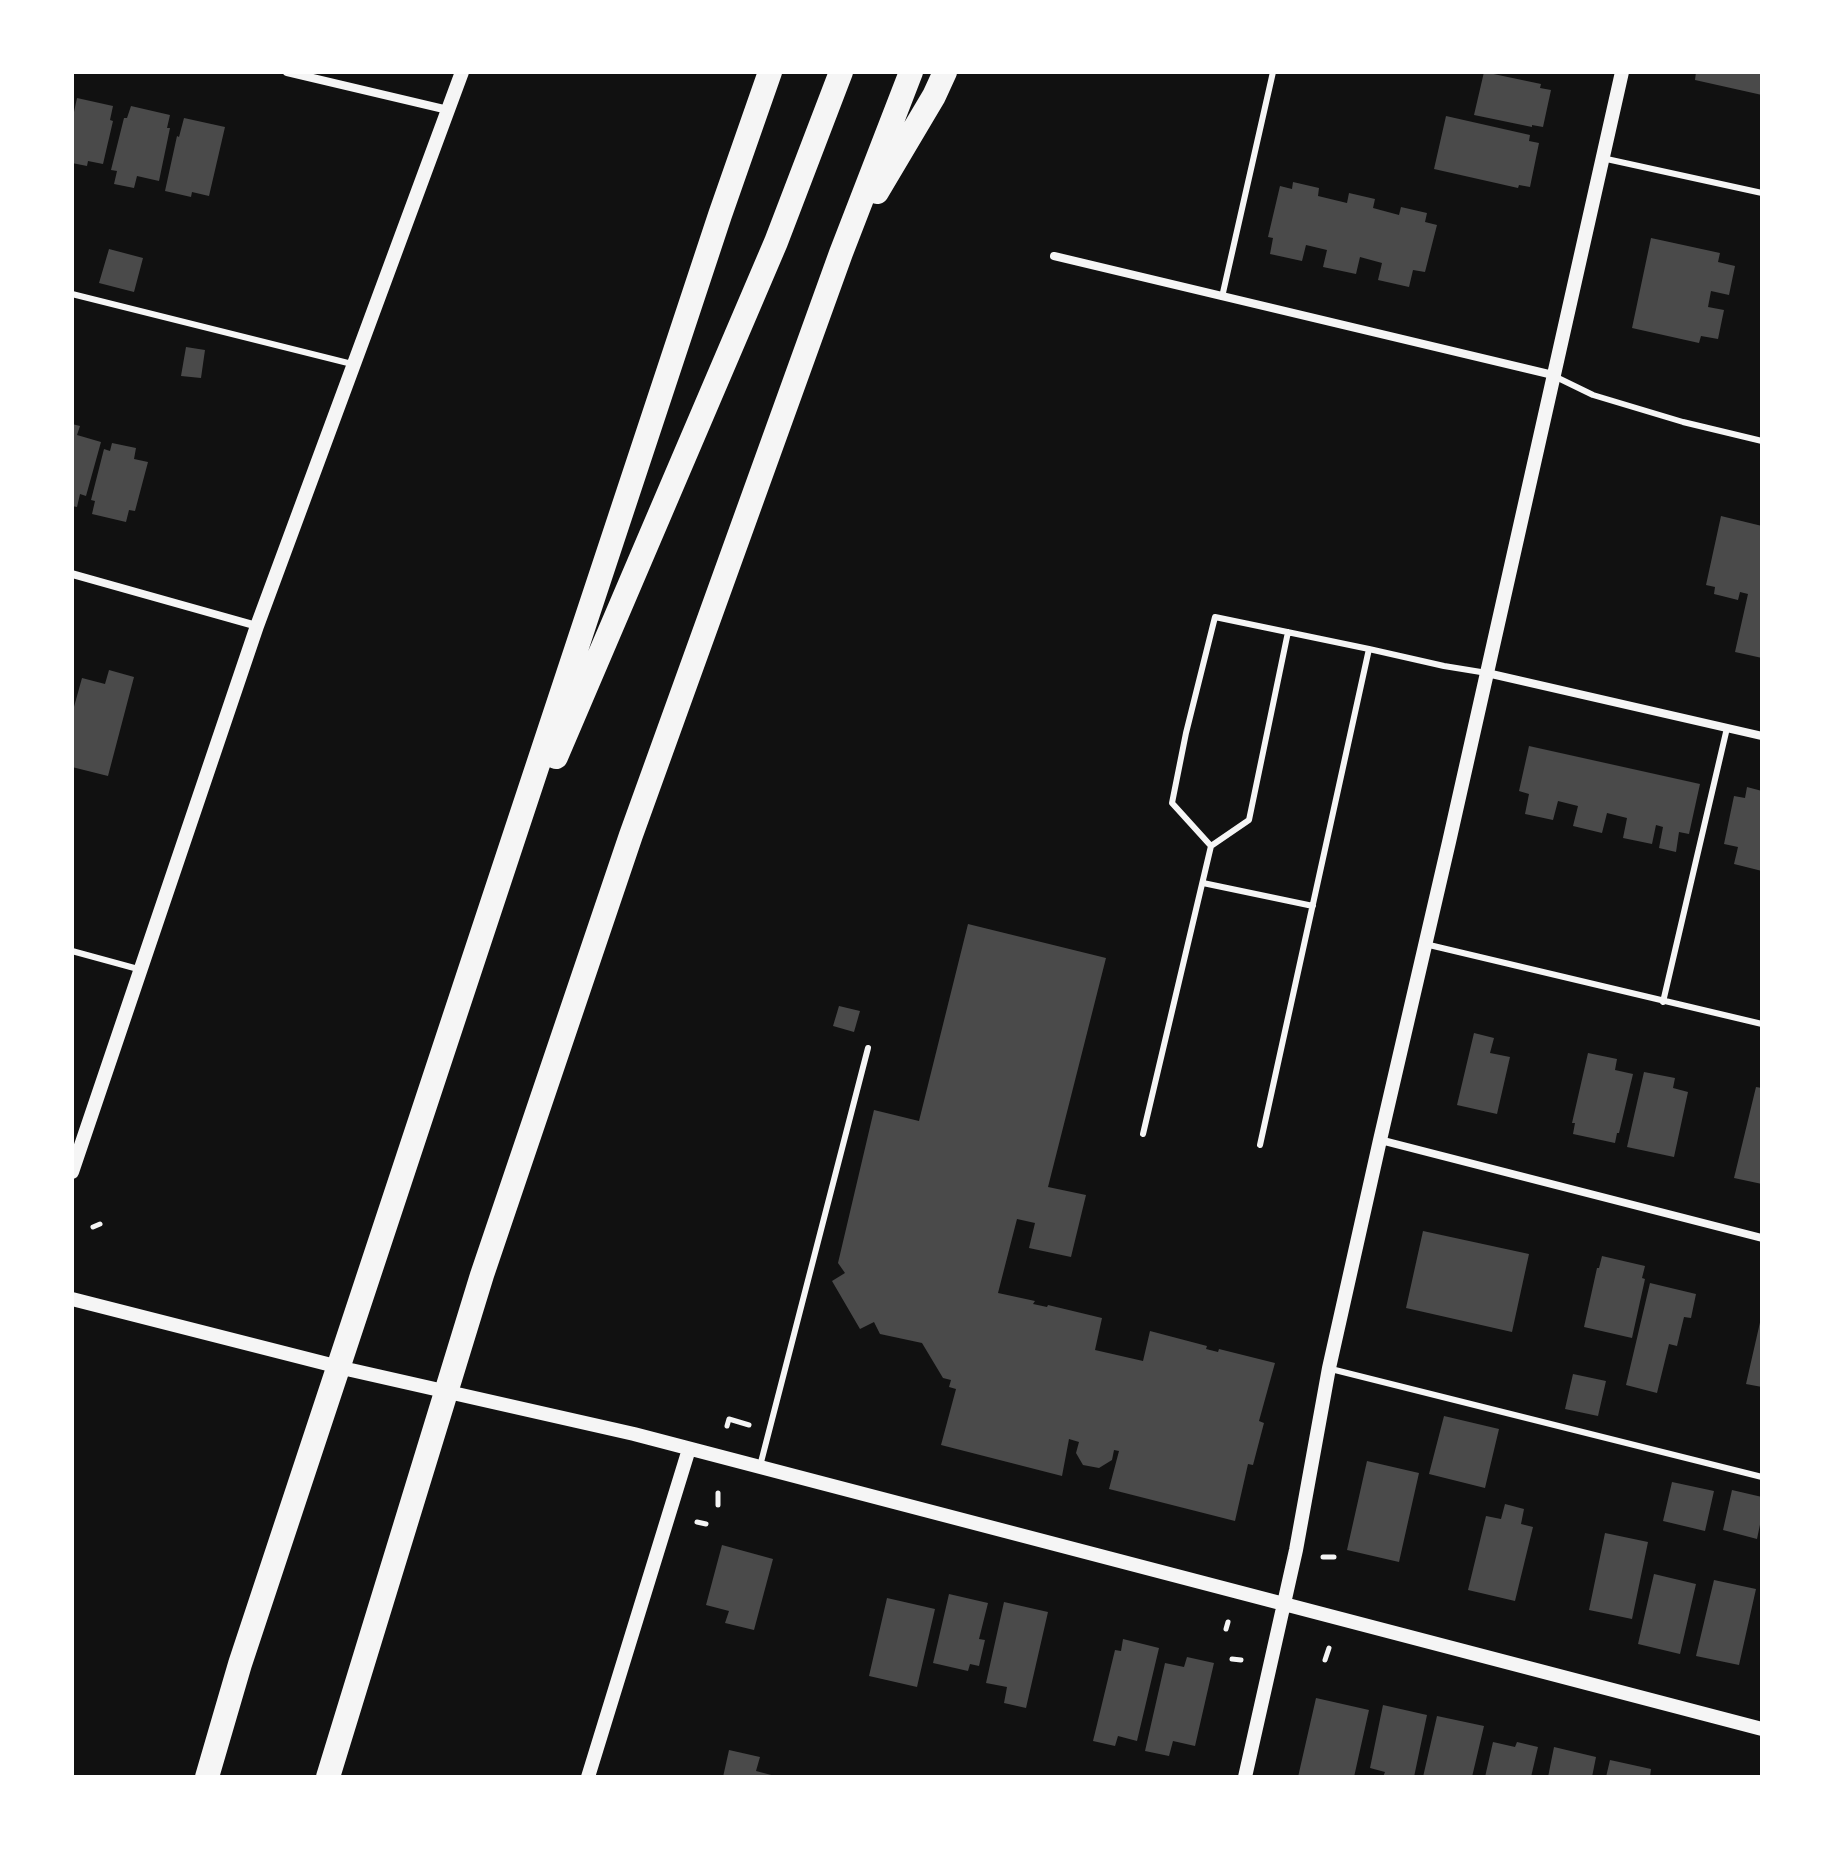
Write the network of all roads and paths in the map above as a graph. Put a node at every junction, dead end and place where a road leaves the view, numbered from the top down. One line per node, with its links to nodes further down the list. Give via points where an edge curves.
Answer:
1 (287, 72): 9 (street)
2 (462, 72): 9 (street)
3 (770, 72): 29 (highway)
4 (841, 72): 29 (highway, via 776,242)
5 (911, 72): 12 (highway)
6 (945, 72): 12 (highway)
7 (1273, 72): 15 (lane)
8 (1622, 72): 10 (street)
9 (448, 110): 16 (street)
10 (1602, 158): 11 (lane); 17 (street)
11 (1762, 193)
12 (841, 253): 61 (highway, via 635,822 482,1275)
13 (1054, 256): 15 (street)
14 (72, 294): 16 (lane)
15 (1222, 297): 17 (street)
16 (354, 364): 20 (street)
17 (1553, 375): 18 (lane, via 1593,395); 23 (street)
18 (1762, 441)
19 (72, 574): 20 (street)
20 (257, 626): 32 (street)
21 (1288, 632): 22 (lane); 26 (lane, via 1249,820); 26 (lane, via 1215,617 1172,803)
22 (1369, 649): 23 (lane); 28 (lane)
23 (1487, 673): 24 (street); 30 (street)
24 (1727, 728): 25 (street); 33 (lane)
25 (1762, 736)
26 (1211, 846): 27 (lane)
27 (1203, 883): 28 (lane); 36 (lane)
28 (1313, 906): 38 (lane)
29 (489, 912): 60 (highway)
30 (1425, 944): 33 (lane); 37 (street)
31 (72, 951): 32 (lane)
32 (140, 969): 39 (street)
33 (1663, 1002): 34 (lane)
34 (1762, 1024)
35 (868, 1048): 46 (lane)
36 (1143, 1134)
37 (1380, 1140): 40 (street); 42 (street)
38 (1260, 1145)
39 (72, 1172)
40 (1762, 1238)
41 (72, 1299): 45 (street)
42 (1329, 1368): 47 (lane); 54 (street)
43 (727, 1426): 44 (path, via 729,1419)
44 (753, 1426)
45 (689, 1449): 46 (street); 62 (street)
46 (760, 1467): 54 (street)
47 (1762, 1477)
48 (718, 1493): 49 (path)
49 (718, 1505)
50 (697, 1522): 51 (path)
51 (706, 1524)
52 (1323, 1557): 53 (path)
53 (1334, 1557)
54 (1283, 1605): 59 (street); 63 (street)
55 (1329, 1648): 58 (path)
56 (1232, 1659): 57 (path)
57 (1241, 1660)
58 (1325, 1660)
59 (1762, 1729)
60 (207, 1777)
61 (328, 1777)
62 (588, 1777)
63 (1245, 1777)

